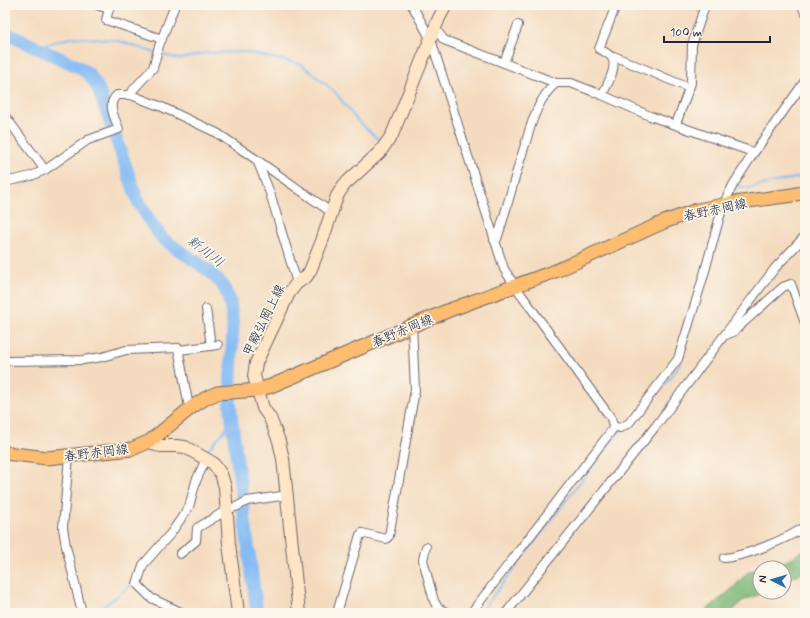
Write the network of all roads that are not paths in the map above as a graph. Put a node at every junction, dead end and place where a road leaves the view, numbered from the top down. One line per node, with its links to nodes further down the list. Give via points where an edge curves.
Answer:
1 (98, 5): 12 (street, via 109,9 106,20)
2 (175, 5): 12 (street)
3 (412, 5): 11 (street)
4 (446, 5): 10 (main road, 甲殿弘岡上線)
5 (616, 5): 13 (street, via 599,49)
6 (705, 5): 17 (street, via 692,45)
7 (802, 5): 8 (street)
8 (805, 13)
9 (518, 25): 14 (street)
10 (435, 28): 11 (main road, 甲殿弘岡上線); 14 (street, via 444,40)
11 (431, 40): 28 (main road, 甲殿弘岡上線, via 392,135 380,152 344,184); 30 (street)
12 (160, 42): 18 (street, via 153,68)
13 (612, 58): 17 (street); 19 (street, via 614,70)
14 (504, 63): 16 (street)
15 (805, 81): 22 (street)
16 (556, 83): 19 (street, via 571,83); 30 (street, via 548,90 536,111 497,239)
17 (689, 88): 21 (street)
18 (131, 95): 23 (street, via 216,133); 24 (street, via 117,95 112,102 118,130 88,140)
19 (602, 95): 21 (street, via 650,116)
20 (5, 116): 24 (street)
21 (676, 124): 22 (street)
22 (753, 154): 27 (street)
23 (257, 160): 28 (street); 31 (street, via 270,193)
24 (45, 170): 25 (street)
25 (5, 182)
26 (805, 192): 27 (main road, 春野赤岡線)
27 (723, 205): 32 (main road, 春野赤岡線, via 697,210 664,222 558,270); 41 (street, via 678,359 629,423 620,428)
28 (331, 212): 31 (main road, 甲殿弘岡上線, via 310,271)
29 (805, 236): 36 (street, via 775,268)
30 (494, 240): 32 (street, via 504,269)
31 (297, 283): 39 (main road, 甲殿弘岡上線, via 289,293 256,363 254,376)
32 (515, 286): 35 (main road, 春野赤岡線); 41 (street, via 610,418)
33 (206, 309): 37 (street, via 214,346)
34 (805, 323): 36 (street, via 791,284 783,287 733,332)
35 (412, 325): 39 (main road, 春野赤岡線); 56 (street, via 415,390 389,536 386,538 362,533 360,535)
36 (723, 336): 59 (street, via 655,427)
37 (179, 350): 38 (street, via 126,350 83,360); 40 (street, via 188,402)
38 (5, 361)
39 (258, 390): 40 (main road, 春野赤岡線, via 217,393); 46 (main road, 甲殿弘岡上線, via 263,408 279,441)
40 (192, 407): 42 (main road, 春野赤岡線)
41 (613, 426): 58 (street)
42 (150, 441): 44 (main road, 春野赤岡線, via 132,449); 45 (main road, via 156,446 185,447)
43 (5, 453): 44 (main road, 春野赤岡線, via 47,458)
44 (69, 456): 52 (street, via 63,528)
45 (203, 458): 47 (main road, via 213,463 222,474); 53 (street, via 189,507 171,533 143,565 136,584 151,598)
46 (288, 495): 47 (street, via 247,501); 55 (main road, 甲殿弘岡上線)
47 (233, 508): 50 (street, via 197,528 196,541); 54 (main road, via 229,544)
48 (805, 527): 51 (street, via 756,549 732,558)
49 (426, 547): 57 (street, via 423,560 434,601 438,608)
50 (180, 554)
51 (724, 558)
52 (82, 613)
53 (183, 613)
54 (238, 613)
55 (300, 613)
56 (337, 613)
57 (448, 613)
58 (471, 613)
59 (506, 613)

